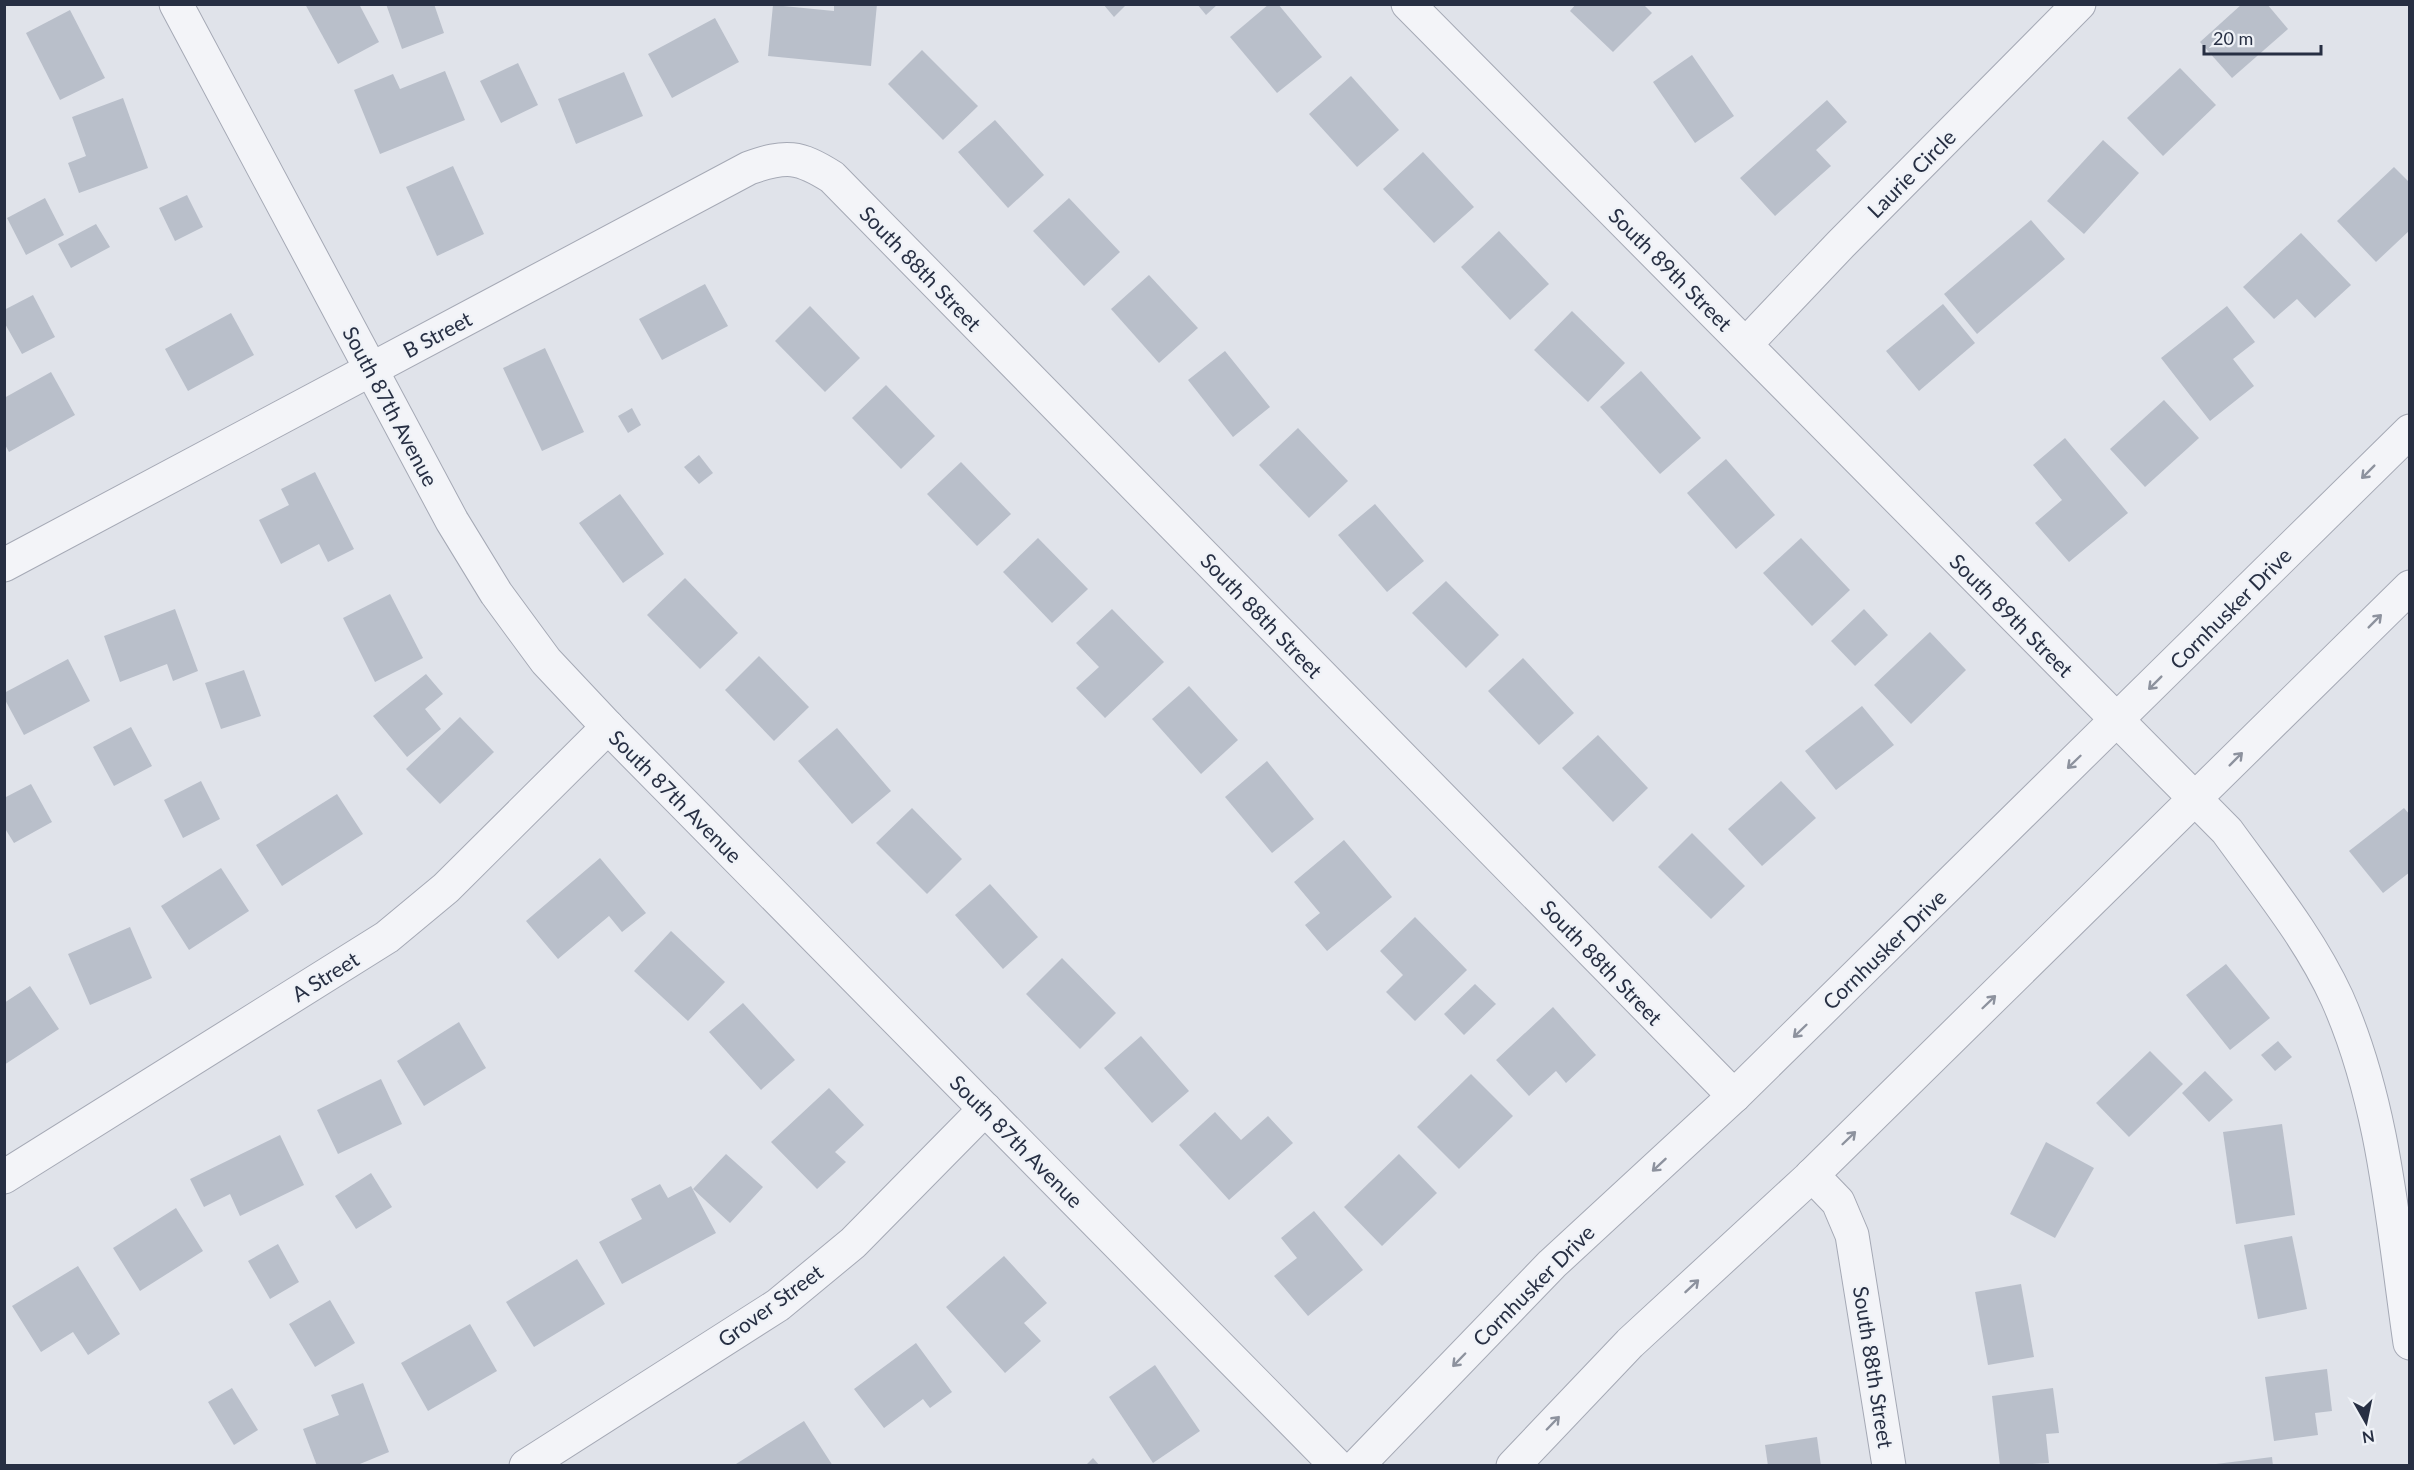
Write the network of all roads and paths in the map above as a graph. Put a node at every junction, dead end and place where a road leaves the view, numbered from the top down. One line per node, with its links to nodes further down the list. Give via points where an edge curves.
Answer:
1 (176, 4): 6 (street, South 87th Avenue)
2 (1408, 4): 5 (street, South 89th Street)
3 (2079, 4): 5 (street, Laurie Circle)
4 (776, 158): 6 (street, B Street, via 749,168); 13 (street, South 88th Street, via 810,163 832,177)
5 (1746, 344): 10 (street, South 89th Street)
6 (371, 370): 8 (street, B Street); 11 (street, South 87th Avenue, via 496,593 546,661)
7 (2409, 431): 10 (street, Cornhusker Drive, one-way to 10)
8 (4, 565)
9 (2409, 587): 12 (street, one-way to 9)
10 (2116, 721): 12 (street, South 89th Street); 13 (street, Cornhusker Drive, one-way to 13)
11 (608, 728): 14 (street, South 87th Avenue); 16 (street, A Street, via 446,888 387,937)
12 (2195, 800): 15 (street, one-way to 12); 17 (street, South 89th Street, via 2227,831 2296,925 2322,969 2352,1035 2366,1075 2380,1142)
13 (1734, 1096): 20 (street, Cornhusker Drive, one-way to 20, via 1552,1264)
14 (985, 1108): 18 (street, Grover Street, via 853,1243 778,1305); 19 (street, South 87th Avenue)
15 (1812, 1175): 21 (street, one-way to 15, via 1630,1343); 22 (street, South 88th Street, via 1838,1202 1852,1235)
16 (4, 1177)
17 (2409, 1343)
18 (526, 1466)
19 (1337, 1466)
20 (1358, 1466)
21 (1513, 1466)
22 (1889, 1466)

